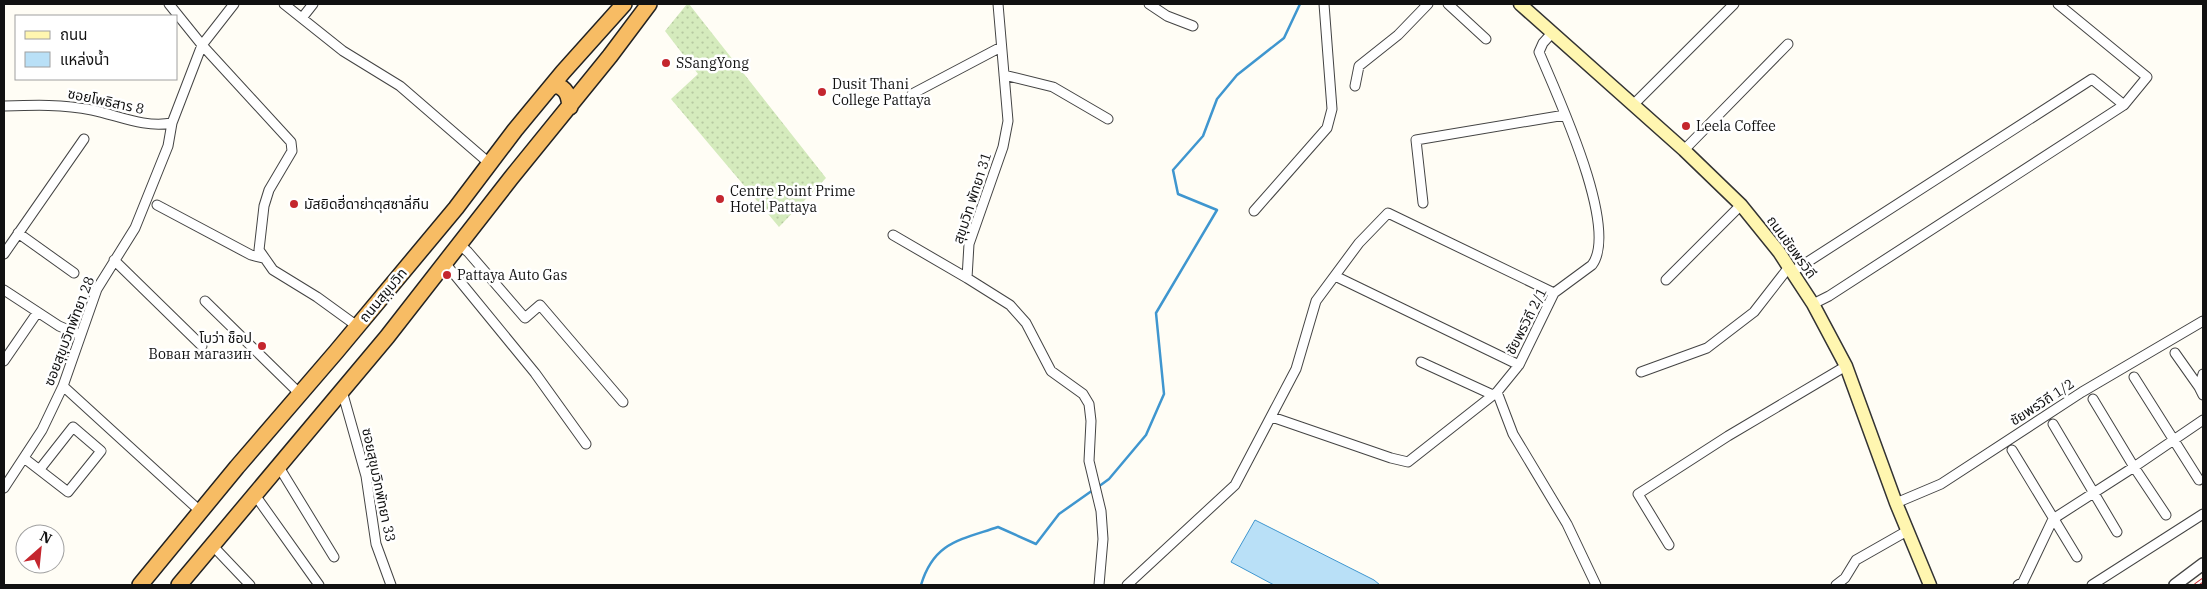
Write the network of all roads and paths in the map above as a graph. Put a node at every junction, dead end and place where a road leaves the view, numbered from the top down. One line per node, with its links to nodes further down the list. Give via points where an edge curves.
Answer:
1 (169, 4): 15 (street)
2 (234, 4): 22 (street, ซอยสุขุมวิทพัทยา 28)
3 (284, 4): 17 (street)
4 (313, 4): 17 (street)
5 (624, 4): 26 (highway, ถนนสุขุมวิท)
6 (649, 4): 31 (highway, ถนนสุขุมวิท)
7 (998, 4): 23 (street, สุขุมวิท พัทยา 31)
8 (1149, 4): 18 (street)
9 (1324, 4): 41 (street, via 1332,109 1327,128)
10 (1428, 4): 25 (street, via 1398,35 1359,66)
11 (1448, 4): 20 (street)
12 (1520, 4): 19 (main road, ถนนชัยพรวิถี)
13 (1734, 4): 30 (street)
14 (2058, 4): 28 (street, via 2148,77)
15 (178, 15)
16 (178, 15): 22 (street)
17 (302, 18): 37 (street, via 343,51 400,86)
18 (1192, 26)
19 (1552, 33): 30 (main road, ถนนชัยพรวิถี); 32 (street, ชัยพรวิถี 2/1, via 1539,52)
20 (1486, 40)
21 (1788, 44): 36 (street)
22 (202, 45): 34 (street, ซอยสุขุมวิทพัทยา 28); 46 (street, via 291,142 292,151 269,190 264,206 259,250)
23 (1002, 47): 24 (street, สุขุมวิท พัทยา 31); 27 (street)
24 (1004, 75): 33 (street, via 1053,87); 52 (street, สุขุมวิท พัทยา 31, via 1008,121 1003,147 969,244)
25 (1355, 86)
26 (550, 88): 31 (highway, via 554,85 564,89 569,96); 37 (highway, ถนนสุขุมวิท)
27 (912, 94)
28 (2124, 105): 49 (street, via 2092,79); 57 (street)
29 (4, 106): 34 (street, ซอยโพธิสาร 8, via 52,104 92,110 154,126)
30 (1633, 106): 36 (main road, ถนนชัยพรวิถี)
31 (570, 107): 44 (highway, ถนนสุขุมวิท)
32 (1565, 115): 38 (street, via 1416,140); 55 (street, ชัยพรวิถี 2/1, via 1596,204 1600,241 1592,265)
33 (1108, 119)
34 (172, 123): 47 (street, ซอยสุขุมวิทพัทยา 28, via 168,146 144,207 135,228)
35 (84, 139): 42 (street)
36 (1684, 150): 40 (main road, ถนนชัยพรวิถี)
37 (489, 163): 60 (highway, ถนนสุขุมวิท, via 456,208)
38 (1423, 203)
39 (157, 204): 46 (street, via 251,255)
40 (1741, 205): 49 (main road, ถนนชัยพรวิถี); 53 (street)
41 (1254, 211)
42 (18, 233): 45 (street); 50 (street)
43 (892, 234): 52 (street)
44 (460, 245): 48 (highway, ถนนสุขุมวิท); 77 (street, via 525,318 540,305)
45 (4, 254)
46 (263, 258): 60 (street, via 273,270)
47 (114, 260): 61 (street, ซอยสุขุมวิทพัทยา 28, via 97,289); 62 (street)
48 (445, 263): 72 (highway, ถนนสุขุมวิท); 82 (street, via 535,373)
49 (1791, 270): 57 (main road, ถนนชัยพรวิถี); 68 (street, via 1754,312 1707,348)
50 (74, 273)
51 (1335, 276): 55 (street, via 1359,243 1388,213); 66 (street); 78 (street, via 1316,301 1296,369)
52 (968, 278): 109 (street, via 1010,305 1026,323 1051,372 1083,394 1089,404 1089,460 1100,504 1103,539)
53 (1666, 280)
54 (4, 290): 58 (street)
55 (1554, 293): 66 (street, ชัยพรวิถี 2/1)
56 (206, 301): 75 (street)
57 (1813, 304): 67 (main road, ถนนชัยพรวิถี)
58 (37, 313): 61 (street); 64 (street)
59 (2203, 321): 92 (street, ชัยพรวิถี 1/2, via 2082,392 1941,484)
60 (357, 326): 75 (highway, ถนนสุขุมวิท)
61 (80, 336): 71 (street, ซอยสุขุมวิทพัทยา 28)
62 (202, 346)
63 (2175, 353): 73 (street)
64 (4, 361)
65 (1420, 362): 74 (street)
66 (1519, 365): 74 (street, ชัยพรวิถี 2/1)
67 (1846, 366): 92 (main road, ถนนชัยพรวิถี); 100 (street, via 1638,494)
68 (1641, 372)
69 (2203, 374): 73 (street)
70 (2134, 377): 81 (street)
71 (63, 386): 84 (street, ซอยสุขุมวิทพัทยา 28); 93 (street)
72 (342, 391): 85 (highway, ถนนสุขุมวิท); 108 (street, ซอยสุขุมวิทพัทยา 33, via 366,476 376,544)
73 (2201, 391)
74 (1495, 393): 78 (street, ชัยพรวิถี 2/1, via 1408,462); 111 (street, via 1513,434 1567,524)
75 (300, 394): 93 (highway, ถนนสุขุมวิท)
76 (2093, 400): 86 (street)
77 (623, 402)
78 (1272, 417): 110 (street, via 1236,485)
79 (2203, 420): 81 (street)
80 (2053, 424): 90 (street)
81 (2173, 440): 86 (street); 88 (street)
82 (586, 444)
83 (2012, 450): 96 (street)
84 (24, 458): 87 (street); 89 (street, ซอยสุขุมวิทพัทยา 28)
85 (279, 467): 91 (highway, ถนนสุขุมวิท); 101 (street)
86 (2134, 467): 90 (street); 95 (street)
87 (40, 469): 87 (street, via 68,492 101,451 73,427)
88 (2199, 480)
89 (4, 488)
90 (2093, 492): 96 (street); 98 (street)
91 (255, 495): 99 (highway, ถนนสุขุมวิท); 107 (street)
92 (1896, 504): 97 (main road, ถนนชัยพรวิถี)
93 (200, 512): 104 (highway, ถนนสุขุมวิท)
94 (2203, 514): 115 (street)
95 (2166, 515)
96 (2053, 519): 102 (street); 114 (street, via 2023,582)
97 (1907, 531): 112 (street, via 1856,560 1845,578); 113 (main road, ถนนชัยพรวิถี)
98 (2117, 532)
99 (212, 545): 105 (highway, ถนนสุขุมวิท); 106 (street)
100 (1669, 545)
101 (334, 557)
102 (2077, 557)
103 (2203, 564): 116 (street)
104 (140, 585)
105 (179, 585)
106 (250, 585)
107 (319, 585)
108 (391, 585)
109 (1098, 585)
110 (1127, 585)
111 (1596, 585)
112 (1836, 585)
113 (1930, 585)
114 (2018, 585)
115 (2092, 585)
116 (2175, 585)

